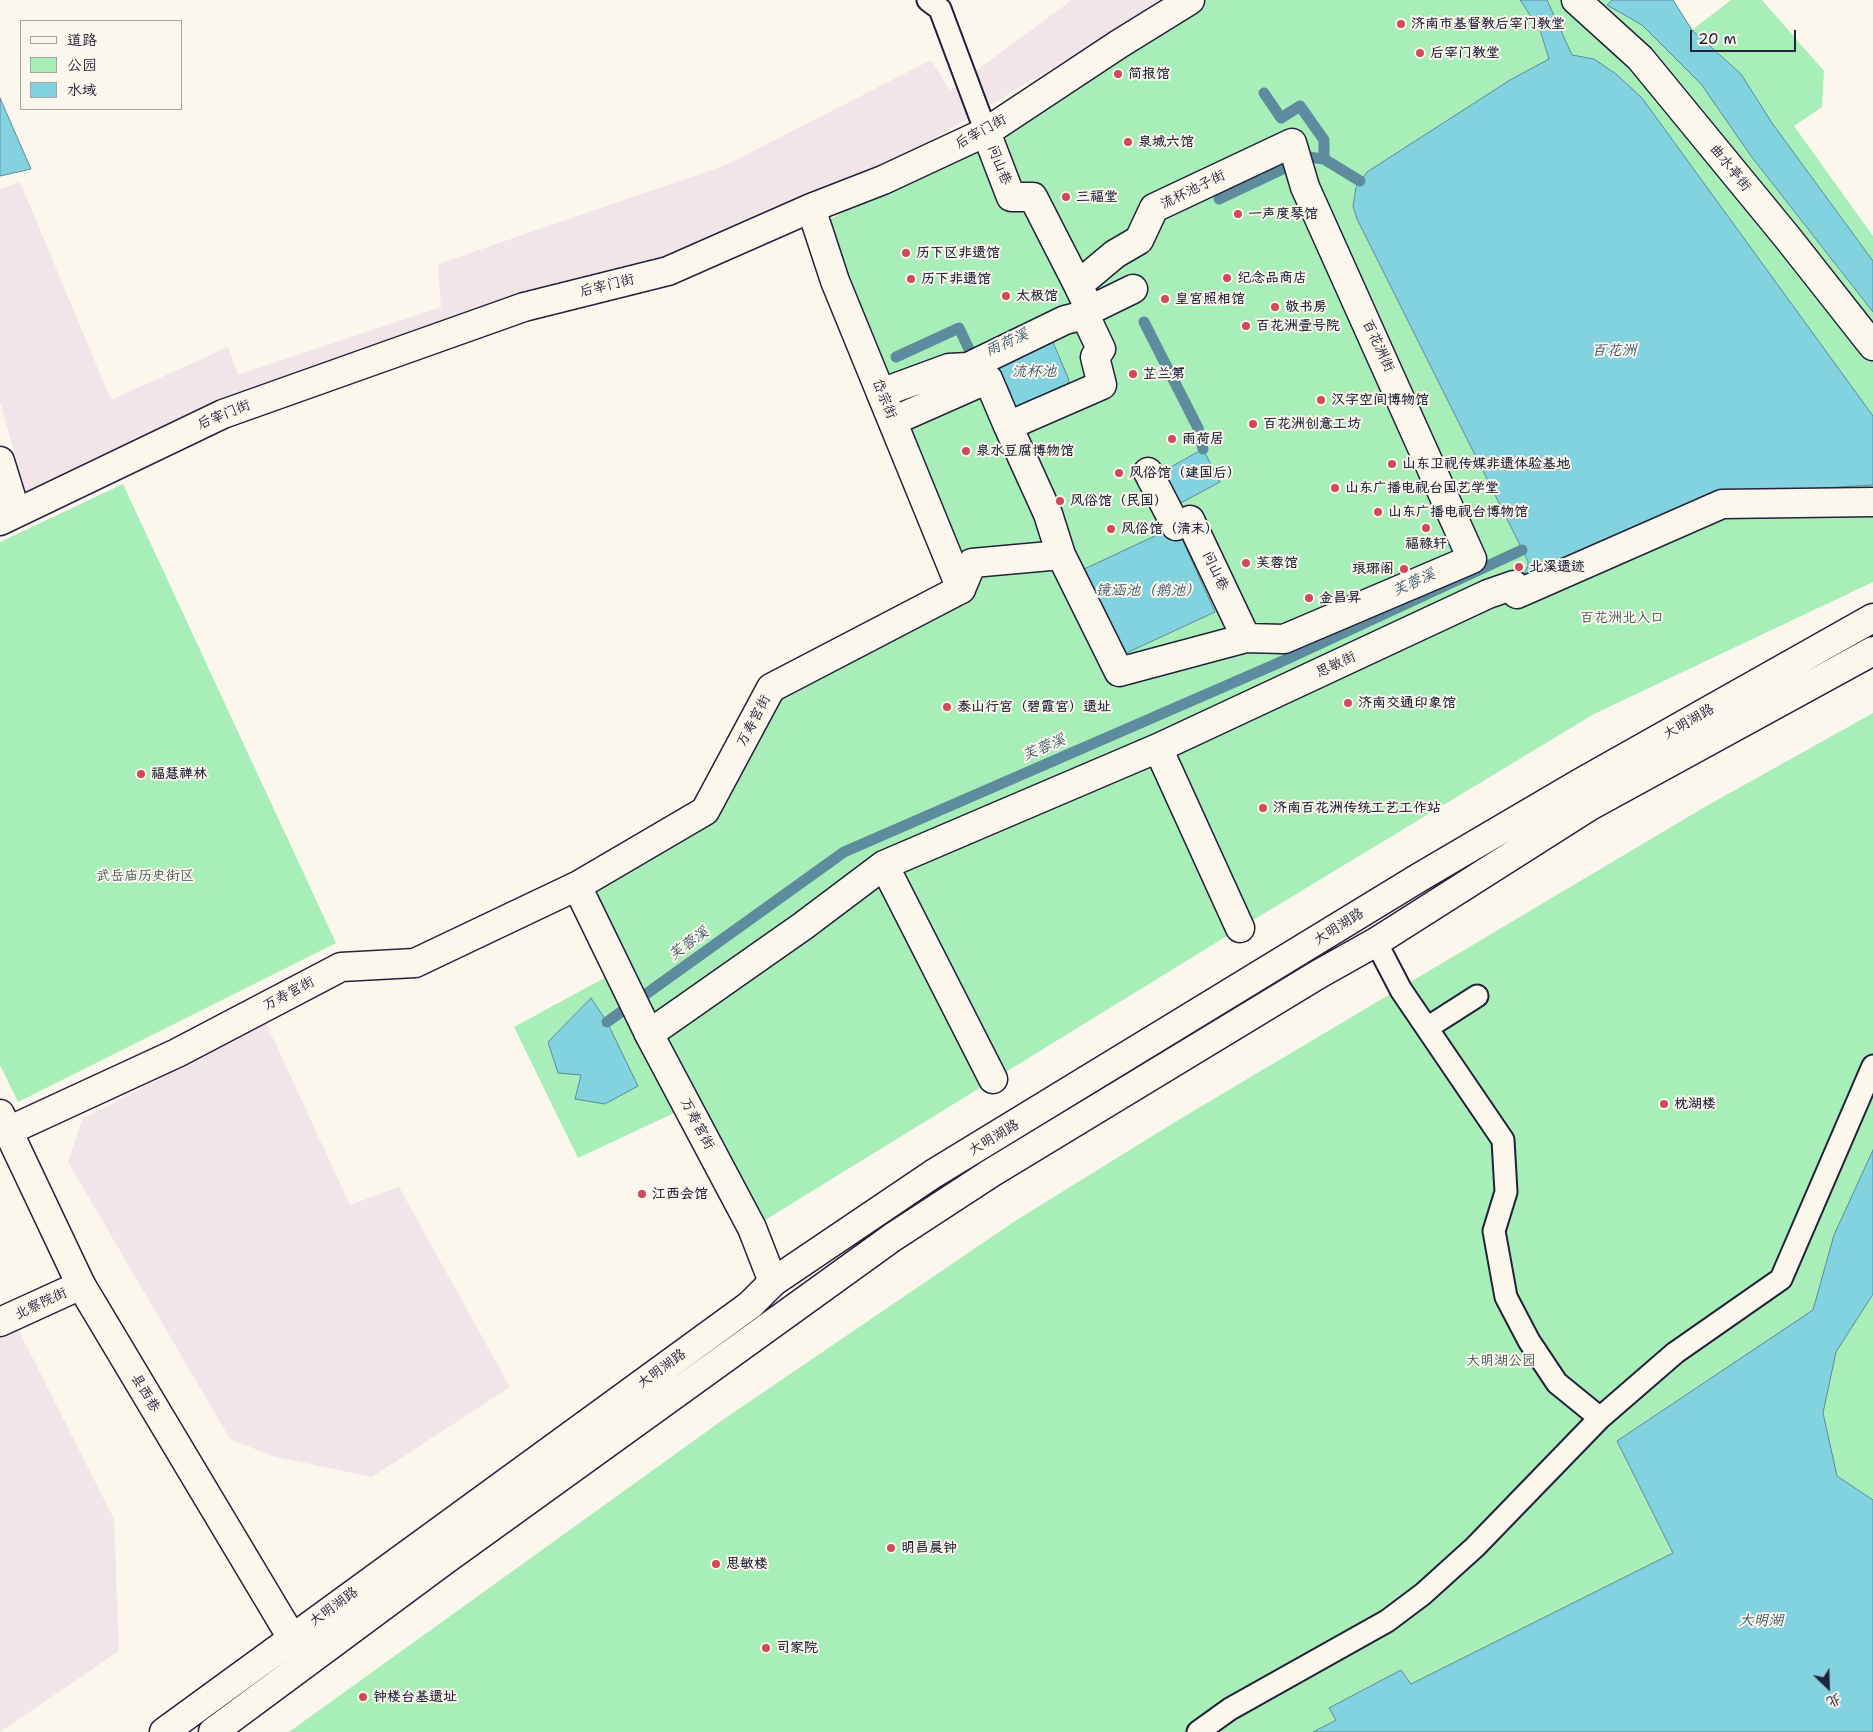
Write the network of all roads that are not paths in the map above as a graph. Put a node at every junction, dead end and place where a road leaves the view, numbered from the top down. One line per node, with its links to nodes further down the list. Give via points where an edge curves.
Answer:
1 (928, 0): 4 (lane, via 940,9)
2 (1190, 0): 4 (street, 后宰门街)
3 (1576, 0): 10 (street, 曲水亭街, via 1640,58)
4 (986, 132): 6 (street, 后宰门街, via 882,180); 7 (street, 问山巷, via 1012,197 1033,197)
5 (1294, 150): 7 (street, 流杯池子街, via 1154,208 1139,240 1114,254); 22 (street, 百花洲街, via 1305,186 1472,559 1284,639)
6 (811, 208): 12 (street, 岱宗街, via 835,281); 18 (street, 后宰门街, via 668,270 524,307 223,414)
7 (1078, 285): 9 (street)
8 (1133, 289): 9 (street)
9 (1088, 313): 11 (street, via 1065,320); 14 (street, via 1100,349 1095,358 1102,386)
10 (1873, 346)
11 (974, 370): 12 (street, via 949,368); 13 (street); 14 (street, via 988,379)
12 (881, 393): 13 (street, 岱宗街)
13 (893, 421): 20 (street, 岱宗街)
14 (1008, 426): 19 (street, via 1048,514)
15 (0, 461): 18 (street)
16 (1148, 472): 22 (street, 问山巷, via 1176,526 1190,520)
17 (1873, 502): 24 (street, 思敏街, via 1722,504 1517,594 1514,585 1488,594)
18 (8, 517)
19 (1060, 555): 20 (street, via 972,563); 22 (street, via 1119,672)
20 (961, 590): 26 (street, 万寿宫街, via 771,688 706,811)
21 (1873, 618): 35 (street, 大明湖路, via 1412,882 942,1169)
22 (1246, 638)
23 (1873, 651): 28 (street, 大明湖路, via 1590,806)
24 (1158, 748): 25 (street, 思敏街); 27 (street)
25 (884, 865): 31 (street, 思敏街, via 803,926); 33 (street)
26 (576, 886): 31 (street, 万寿宫街); 34 (street, 万寿宫街, via 415,963 341,967 178,1053)
27 (1240, 928)
28 (1376, 942): 30 (lane, via 1401,990); 40 (street, 大明湖路, via 1008,1163 893,1238)
29 (1477, 996): 30 (lane)
30 (1427, 1028): 38 (lane, via 1503,1140 1506,1192 1494,1231 1506,1297 1529,1341 1557,1383)
31 (647, 1029): 35 (street, 万寿宫街, via 752,1228)
32 (1873, 1066): 38 (lane, via 1781,1279 1675,1353)
33 (993, 1080)
34 (4, 1122): 36 (street, 县西巷)
35 (773, 1282): 39 (street, 大明湖路, via 742,1310)
36 (81, 1285): 37 (street, 北察院街); 39 (street, 县西巷)
37 (0, 1322)
38 (1600, 1418): 43 (lane, via 1475,1547 1423,1594 1387,1620 1230,1709)
39 (292, 1638): 40 (street, 县西巷); 41 (street, 大明湖路)
40 (307, 1663): 42 (street, 大明湖路)
41 (164, 1732)
42 (213, 1732)
43 (1198, 1732)

